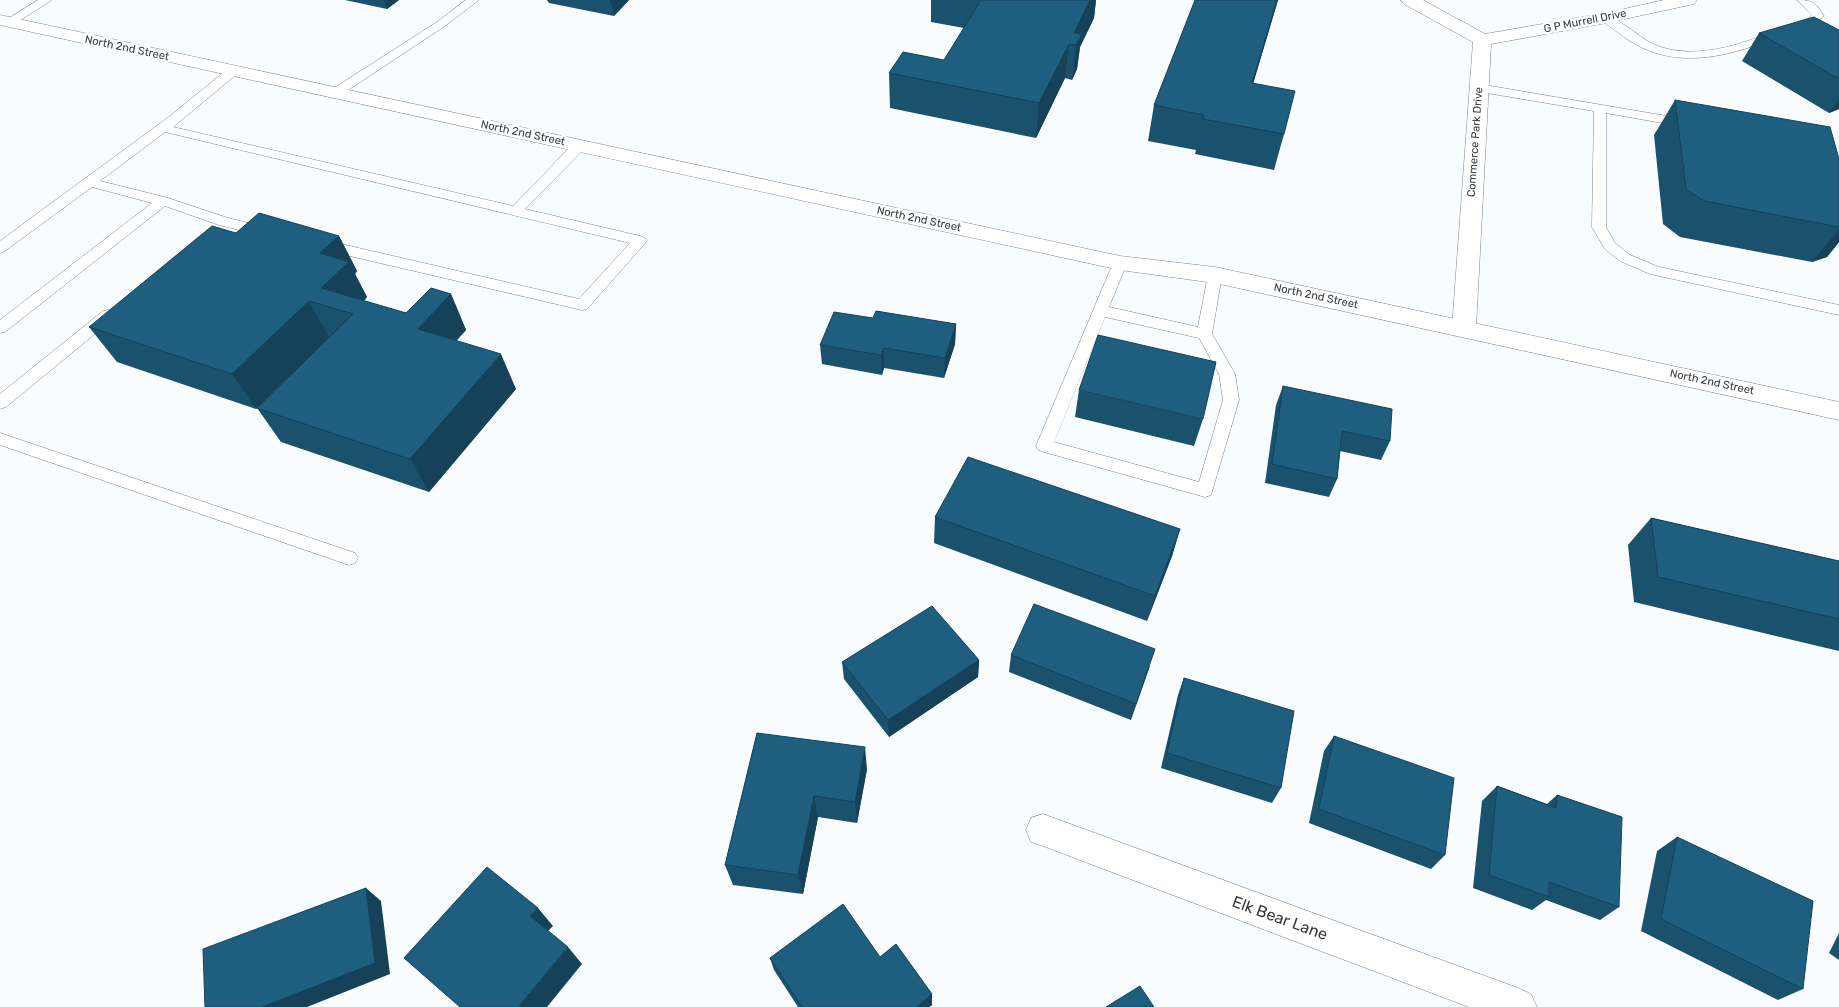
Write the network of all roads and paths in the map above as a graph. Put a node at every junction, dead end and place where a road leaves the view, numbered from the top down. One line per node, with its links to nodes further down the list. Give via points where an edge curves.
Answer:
1 (46, 0): 7 (lane)
2 (473, 0): 11 (lane)
3 (1410, 0): 8 (main road)
4 (1688, 0): 6 (main road, G P Murrell Drive)
5 (1803, 0): 6 (lane, via 1818,16 1813,20 1733,48 1708,53 1670,54 1653,48)
6 (1606, 18): 8 (main road, G P Murrell Drive)
7 (5, 21): 9 (main road, North 2nd Street)
8 (1482, 40): 10 (main road, Commerce Park Drive)
9 (233, 71): 11 (main road, North 2nd Street); 14 (lane)
10 (1479, 88): 12 (lane); 30 (main road, Commerce Park Drive)
11 (335, 93): 15 (main road, North 2nd Street)
12 (1600, 110): 13 (lane); 28 (lane, via 1599,227 1610,246 1626,258 1655,271)
13 (1698, 125)
14 (163, 128): 16 (lane); 18 (lane)
15 (580, 145): 18 (lane); 24 (main road, North 2nd Street)
16 (89, 182): 17 (lane); 23 (lane)
17 (163, 202): 19 (lane); 29 (lane)
18 (514, 212): 22 (lane, via 640,241 582,306)
19 (224, 222): 20 (lane); 21 (lane)
20 (208, 234)
21 (282, 235)
22 (311, 242)
23 (0, 248)
24 (1120, 263): 25 (main road, North 2nd Street); 27 (lane)
25 (1215, 275): 30 (main road, North 2nd Street); 31 (lane)
26 (123, 303): 32 (lane)
27 (1099, 310): 31 (lane); 31 (lane, via 1044,446 1205,490 1231,400 1227,374)
28 (1839, 310)
29 (0, 328)
30 (1464, 328): 33 (main road, North 2nd Street)
31 (1204, 334)
32 (0, 402)
33 (1839, 410)
34 (0, 439): 35 (lane)
35 (350, 558)
36 (1043, 830): 37 (main road, Elk Bear Lane)
37 (1518, 1007)

